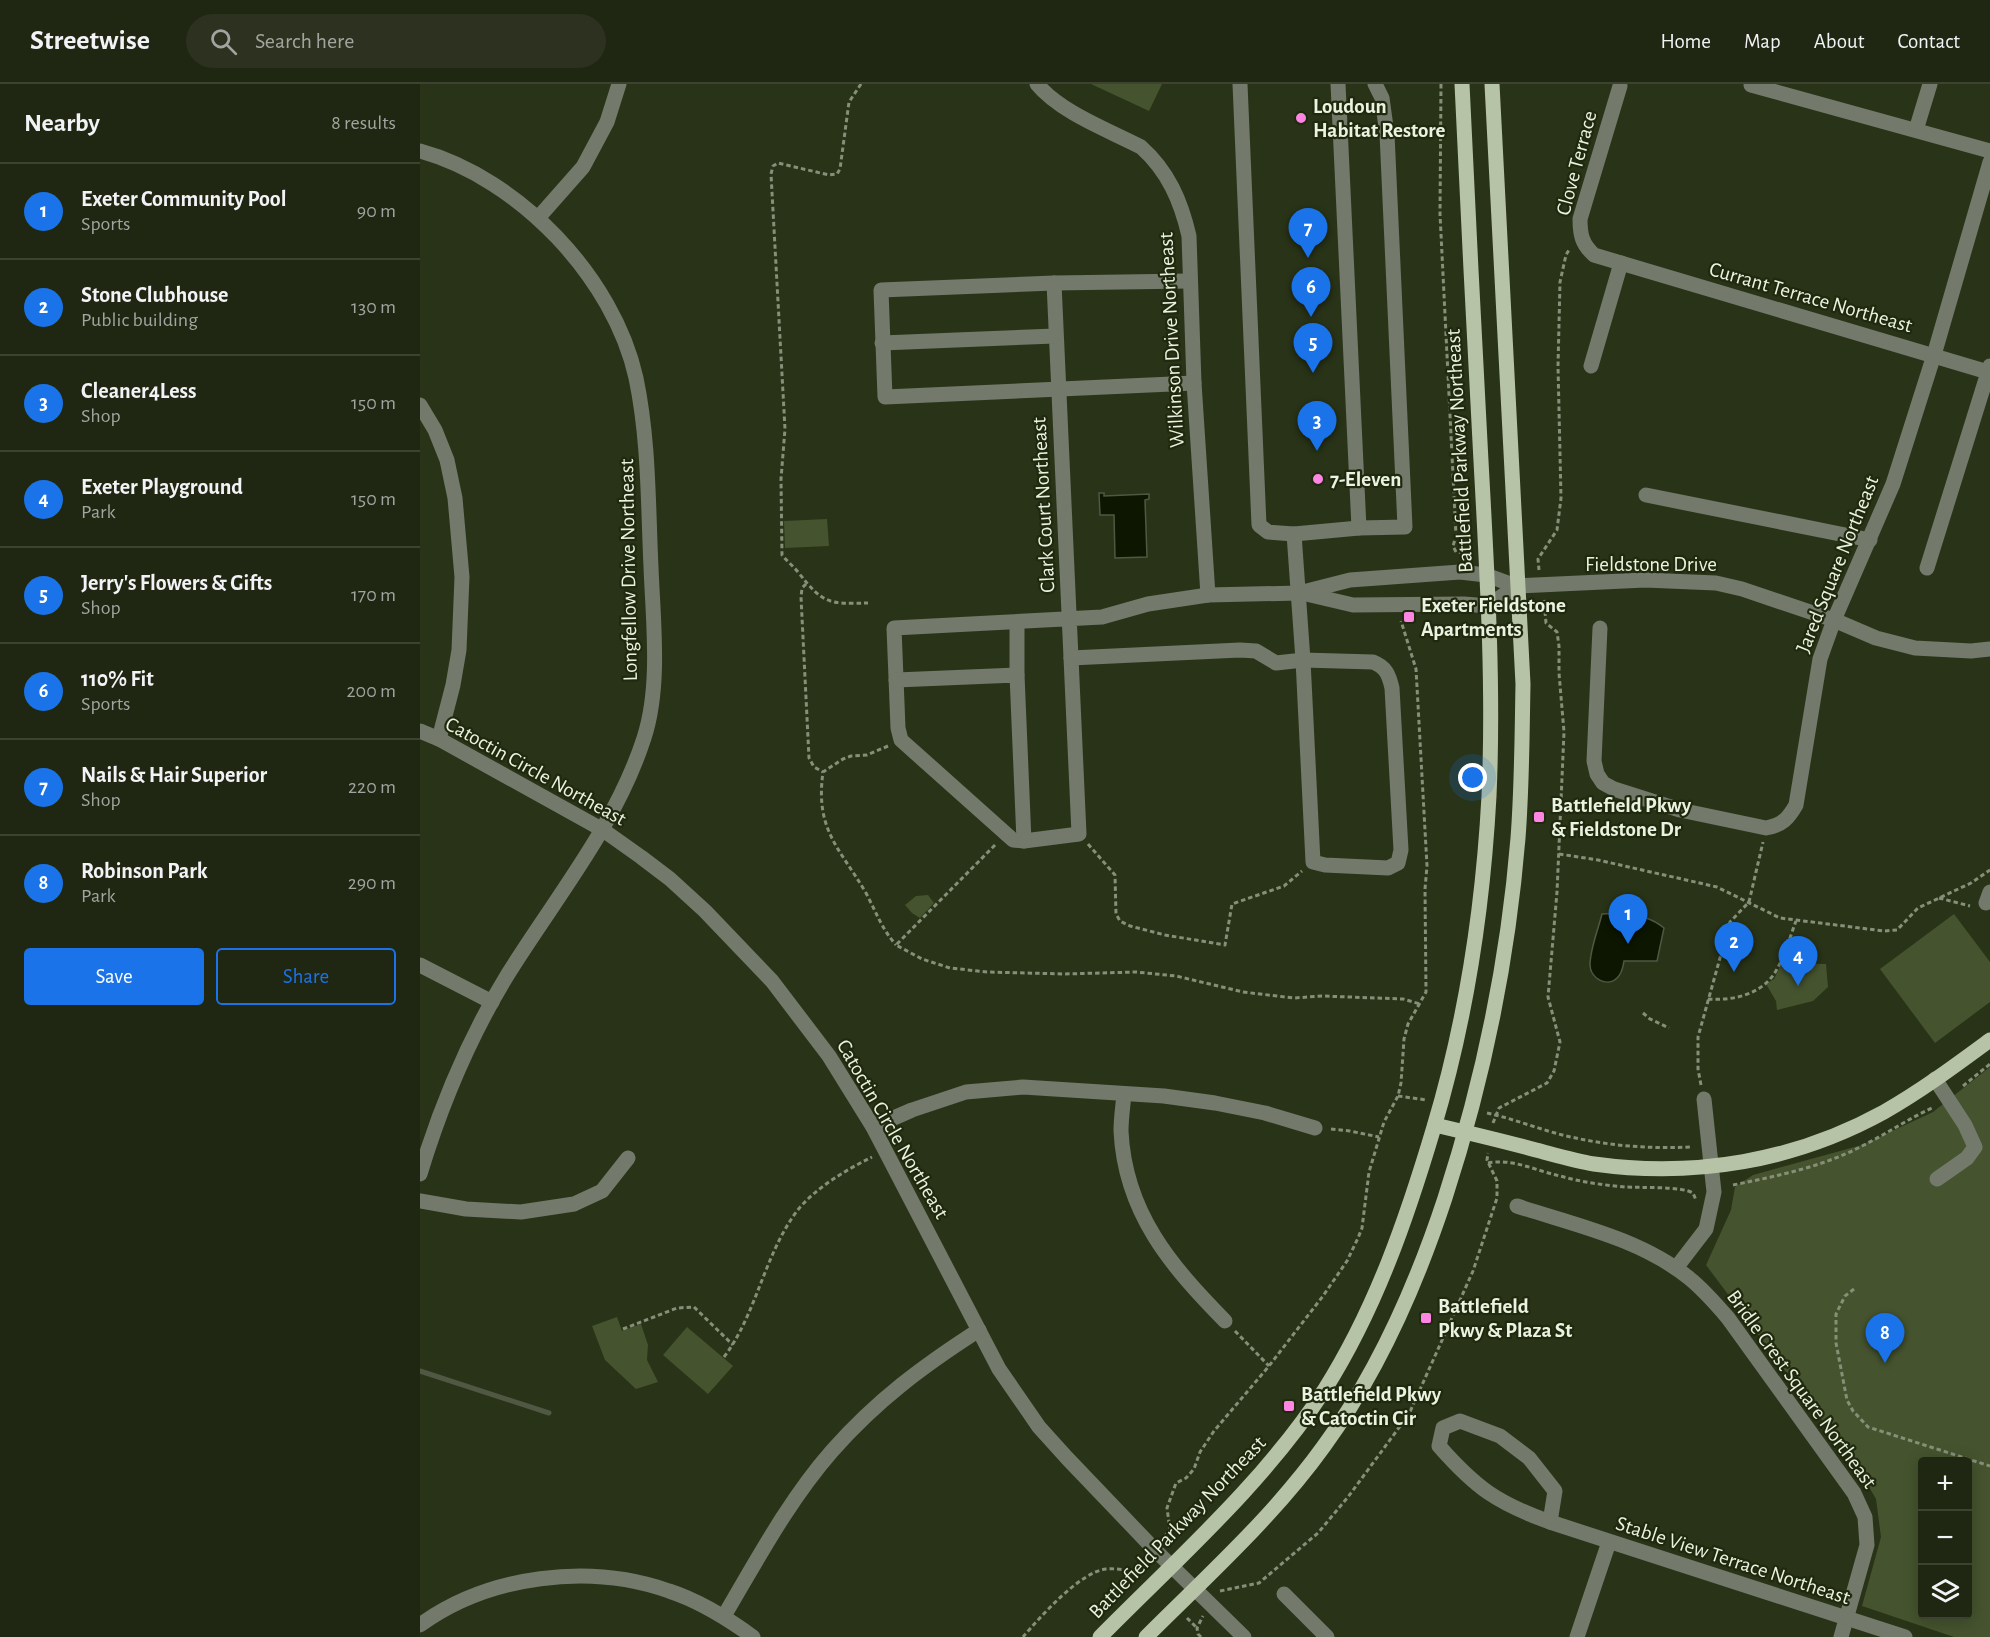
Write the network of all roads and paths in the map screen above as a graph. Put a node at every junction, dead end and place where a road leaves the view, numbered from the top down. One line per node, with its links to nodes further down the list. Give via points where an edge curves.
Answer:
1 (619, 84): 17 (street, via 607,122 583,167)
2 (861, 84): 36 (path, via 849,102 837,174 778,163 771,174 785,429 782,555)
3 (1037, 84): 19 (street, Wilkinson Drive Northeast, via 1066,108 1141,147 1161,168 1174,187 1184,214 1189,236)
4 (1240, 84): 31 (street, via 1259,525 1268,532)
5 (1338, 84): 30 (street)
6 (1375, 84): 30 (street, via 1382,98 1387,134 1405,527)
7 (1441, 84): 33 (path, via 1440,214)
8 (1462, 84): 35 (main road, Battlefield Parkway Northeast)
9 (1492, 84): 37 (main road)
10 (1930, 84): 13 (street)
11 (1751, 85): 13 (street)
12 (1620, 86): 18 (street, Clove Terrace, via 1580,219 1580,235 1584,246 1594,255)
13 (1916, 130): 15 (street)
14 (420, 151): 17 (street, Longfellow Drive Northeast, via 491,184)
15 (1990, 151)
16 (1990, 162): 23 (street, Jared Square Northeast)
17 (538, 218): 57 (street, Longfellow Drive Northeast, via 596,286 614,319 636,377 646,445 653,685 645,738)
18 (1621, 263): 23 (street, Currant Terrace Northeast); 24 (street)
19 (1190, 281): 20 (street, Clark Court Northeast); 26 (street, Wilkinson Drive Northeast)
20 (1054, 283): 21 (street, Clark Court Northeast); 22 (street, Clark Court Northeast, via 881,290)
21 (1055, 336): 22 (street); 27 (street, Clark Court Northeast)
22 (882, 343): 27 (street, Clark Court Northeast, via 885,397)
23 (1934, 355): 25 (street, Currant Terrace Northeast); 32 (street, Jared Square Northeast, via 1893,484)
24 (1592, 366)
25 (1989, 369): 34 (street)
26 (1194, 383): 27 (street, Clark Court Northeast); 39 (street, Wilkinson Drive Northeast)
27 (1058, 389): 42 (street, Clark Court Northeast)
28 (420, 405): 53 (street, via 447,460 458,518 462,577 459,650)
29 (1646, 495): 32 (street)
30 (1359, 528): 31 (street)
31 (1294, 534): 38 (street)
32 (1870, 540): 44 (street, Jared Square Northeast)
33 (1455, 552)
34 (1928, 568)
35 (1486, 575): 37 (street); 38 (street, via 1460,572 1350,580); 41 (main road, Battlefield Parkway Northeast)
36 (807, 584): 40 (path, via 829,602); 55 (path, via 801,597 809,758)
37 (1516, 586): 41 (street); 44 (street, Fieldstone Drive, via 1645,580 1716,583); 87 (main road, via 1523,684 1518,840 1495,1009)
38 (1299, 592): 39 (street); 41 (street, via 1353,605); 49 (street)
39 (1208, 595): 42 (street, via 1148,604 1102,617)
40 (868, 603)
41 (1488, 606): 84 (main road, Battlefield Parkway Northeast, via 1489,793 1480,896 1468,983)
42 (1071, 619): 45 (street); 48 (street, Clark Court Northeast)
43 (1401, 620): 72 (path, via 1416,669 1427,866 1426,993)
44 (1834, 620): 47 (street, Fieldstone Drive, via 1876,638 1915,648); 56 (street, Jared Square Northeast, via 1820,659 1796,805 1789,818)
45 (1017, 622): 50 (street); 51 (street, via 894,628)
46 (1600, 628): 56 (street, via 1594,761 1603,783 1680,810)
47 (1990, 649)
48 (1071, 658): 49 (street, via 1240,650 1256,651 1276,663); 59 (street, Clark Court Northeast)
49 (1303, 660): 62 (street); 62 (street, via 1373,662 1389,674 1401,850 1398,863 1388,868)
50 (1017, 675): 51 (street); 60 (street)
51 (896, 680): 54 (street)
52 (420, 731): 53 (street, Catoctin Circle Northeast)
53 (439, 739): 57 (street, Catoctin Circle Northeast)
54 (902, 740): 55 (path, via 867,756 843,759); 58 (street)
55 (823, 772): 68 (path, via 820,795 826,828 884,932)
56 (1766, 828): 66 (path)
57 (603, 830): 71 (street, Longfellow Drive Northeast); 85 (street, Catoctin Circle Northeast, via 670,879 737,942 829,1056)
58 (1005, 834): 60 (street, via 1012,840); 68 (path)
59 (1079, 834): 60 (street); 62 (path, via 1114,875 1116,914 1120,921 1165,935 1226,945 1232,904 1284,886)
60 (1024, 841)
61 (1558, 854): 66 (path, via 1696,881)
62 (1313, 862)
63 (1990, 870): 64 (path)
64 (1937, 898): 65 (path, via 1968,906); 67 (path, via 1918,908 1897,930)
65 (1988, 898)
66 (1749, 902): 67 (path, via 1780,918); 70 (path, via 1730,922)
67 (1796, 921): 70 (path, via 1771,978 1739,998)
68 (896, 945): 72 (path, via 950,968 1065,974 1136,972 1294,998 1403,999)
69 (420, 965): 71 (street)
70 (1708, 999): 81 (path, via 1698,1037)
71 (492, 1002): 94 (street, Longfellow Drive Northeast, via 447,1097)
72 (1420, 1004): 80 (path, via 1404,1039)
73 (1643, 1012): 74 (path)
74 (1669, 1028)
75 (1990, 1040): 77 (main road)
76 (1990, 1064): 78 (path)
77 (1935, 1079): 93 (main road, via 1884,1112 1827,1139 1758,1160); 95 (street, via 1975,1148)
78 (1963, 1086)
79 (1124, 1094): 85 (street, via 1023,1087 966,1092); 86 (street, via 1215,1103); 101 (street, via 1121,1131 1139,1206 1156,1242 1171,1262)
80 (1398, 1096): 82 (path); 88 (path)
81 (1704, 1099): 93 (street)
82 (1432, 1101)
83 (1495, 1115): 89 (path, via 1600,1143)
84 (1435, 1125): 87 (main road); 111 (main road, Battlefield Parkway Northeast, via 1398,1240 1347,1353 1261,1474)
85 (873, 1127): 90 (street, Catoctin Circle Northeast)
86 (1315, 1128): 88 (path)
87 (1466, 1133): 93 (main road, via 1591,1164); 113 (main road, via 1403,1311 1370,1374 1302,1475)
88 (1379, 1137): 106 (path, via 1355,1246 1323,1296)
89 (1690, 1147)
90 (885, 1150): 103 (street, Catoctin Circle Northeast); 104 (path, via 844,1173 798,1210 782,1235)
91 (628, 1158): 96 (street, via 602,1191 573,1204 521,1212)
92 (1488, 1163): 98 (path, via 1514,1163 1596,1183 1687,1189 1694,1192)
93 (1712, 1168): 99 (street, via 1714,1192 1706,1228)
94 (420, 1174)
95 (1937, 1179)
96 (420, 1201)
97 (1517, 1206): 99 (street, Bridle Crest Square Northeast, via 1623,1241)
98 (1696, 1209)
99 (1676, 1268): 116 (street, Bridle Crest Square Northeast, via 1728,1318 1860,1505 1867,1545)
100 (1854, 1289): 107 (path, via 1845,1296 1836,1314 1836,1343 1847,1400 1853,1411 1868,1427)
101 (1226, 1321): 106 (path)
102 (622, 1329): 104 (path, via 677,1308 694,1307)
103 (979, 1330): 111 (street, Catoctin Circle Northeast, via 999,1369 1040,1427); 115 (street, via 927,1364 880,1402 830,1453 768,1541)
104 (733, 1345): 105 (path)
105 (724, 1356)
106 (1269, 1366): 109 (path, via 1214,1431 1194,1469 1176,1483 1167,1508)
107 (1990, 1466)
108 (1550, 1522): 108 (street, Stable View Terrace Northeast, via 1488,1494 1463,1473 1439,1446 1443,1428 1460,1421 1500,1436 1529,1458 1554,1491); 110 (street, Stable View Terrace Northeast)
109 (1170, 1530)
110 (1609, 1542): 116 (street, Stable View Terrace Northeast); 124 (street)
111 (1172, 1566): 113 (street, Catoctin Circle Northeast); 120 (main road, Battlefield Parkway Northeast)
112 (1140, 1571): 119 (path, via 1105,1569 1082,1580)
113 (1194, 1588): 121 (main road); 122 (street, Catoctin Circle Northeast)
114 (1284, 1594): 123 (street)
115 (724, 1616): 117 (street, via 644,1584 585,1576 554,1577 473,1597); 118 (street)
116 (1846, 1618): 125 (street, Bridle Crest Square Northeast); 126 (street, Stable View Terrace Northeast)
117 (420, 1625)
118 (753, 1637)
119 (1023, 1637)
120 (1100, 1637)
121 (1146, 1637)
122 (1244, 1637)
123 (1327, 1637)
124 (1577, 1637)
125 (1841, 1637)
126 (1905, 1637)

